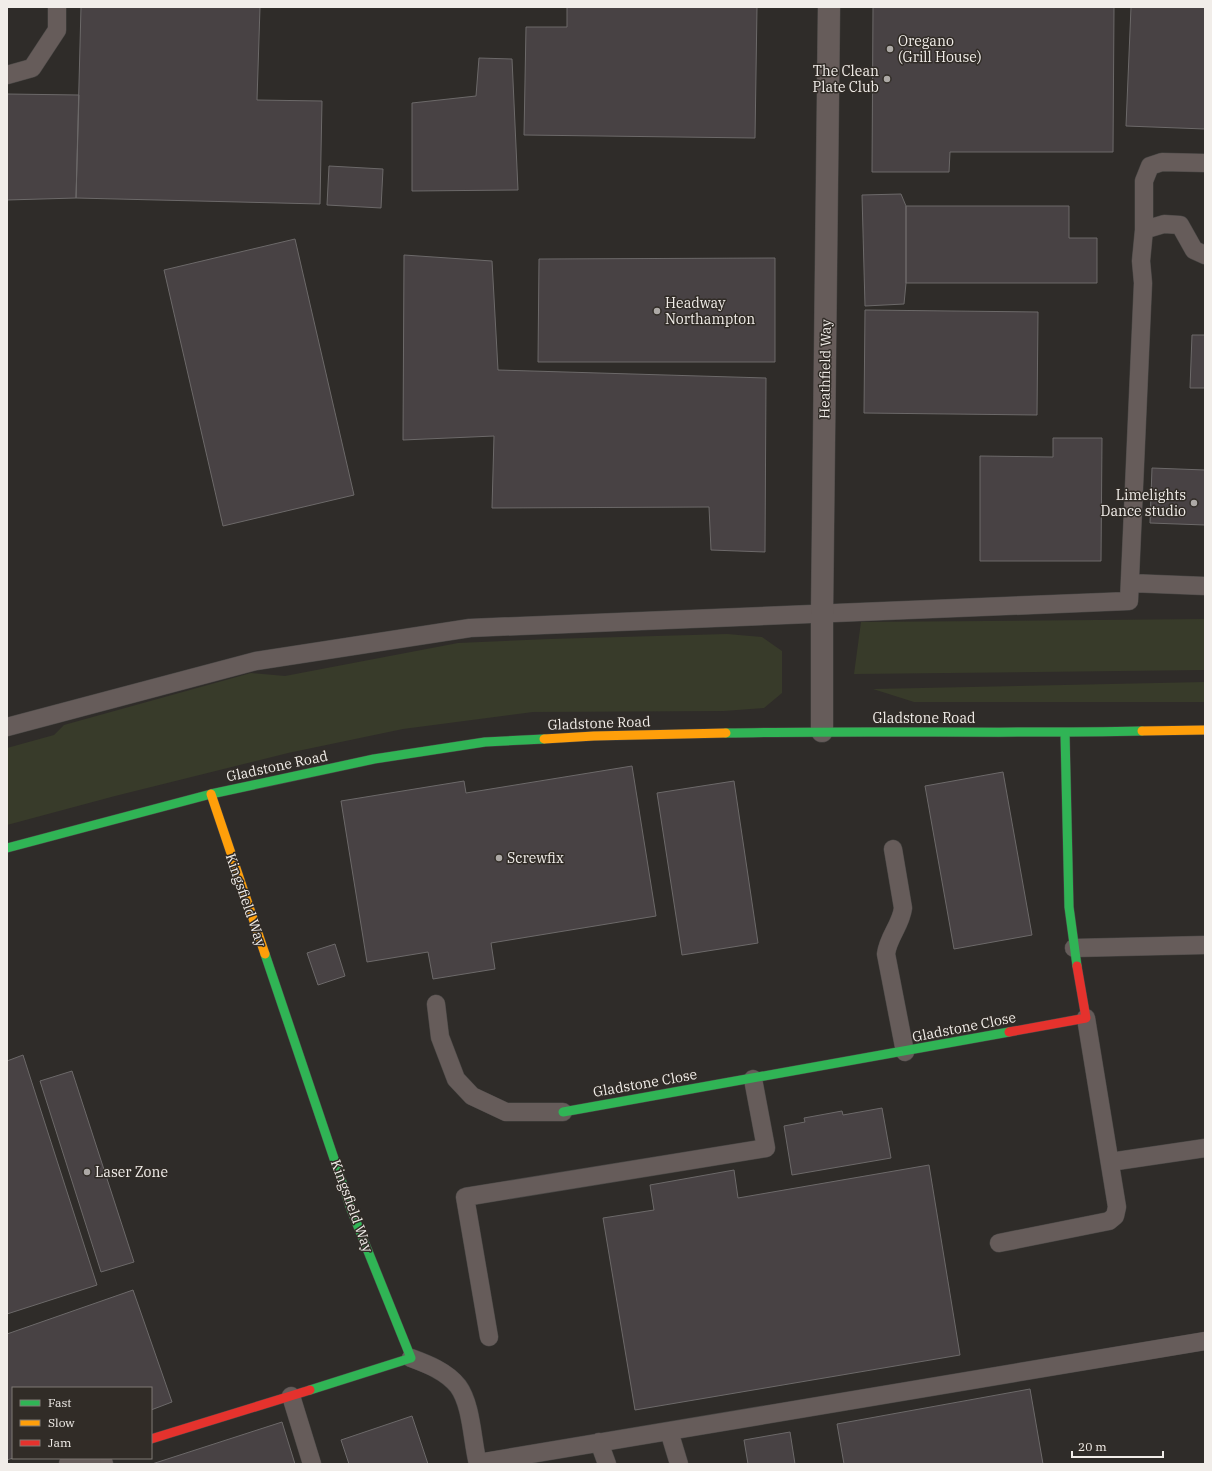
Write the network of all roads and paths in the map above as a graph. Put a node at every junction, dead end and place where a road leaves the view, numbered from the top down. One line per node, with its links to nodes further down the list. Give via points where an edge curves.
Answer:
1 (57, 7): 3 (lane, via 57,30 32,68)
2 (829, 7): 9 (street, Heathfield Way)
3 (7, 74)
4 (1205, 163): 5 (lane, via 1162,162 1150,166 1144,181)
5 (1144, 230): 6 (lane, via 1164,224 1180,225 1194,250); 7 (lane)
6 (1205, 255)
7 (1130, 583): 8 (lane); 9 (lane, via 1129,601)
8 (1205, 586)
9 (822, 614): 10 (lane, via 470,628 256,661); 12 (street, Heathfield Way)
10 (7, 728)
11 (1205, 730): 13 (street, Gladstone Road)
12 (822, 731): 13 (street, Gladstone Road); 14 (street, Gladstone Road, via 594,736 486,742 374,759)
13 (1065, 733): 18 (street, via 1069,907)
14 (211, 794): 15 (street, Gladstone Road); 29 (street, Kingsfield Way, via 351,1209)
15 (7, 848)
16 (893, 849): 21 (lane, via 903,908 886,954)
17 (1205, 945): 18 (lane)
18 (1074, 948): 20 (street)
19 (436, 1004): 23 (lane, via 442,1044 456,1079 472,1096 506,1112)
20 (1086, 1018): 21 (street, Gladstone Close); 25 (lane)
21 (905, 1052): 22 (street, Gladstone Close)
22 (753, 1079): 23 (street, Gladstone Close); 27 (lane, via 766,1148 465,1197)
23 (563, 1112)
24 (1205, 1148): 25 (lane)
25 (1110, 1162): 26 (lane, via 1117,1207 1115,1216 1109,1221)
26 (999, 1244)
27 (489, 1336)
28 (1205, 1342): 31 (lane)
29 (411, 1358): 30 (street); 36 (lane, via 444,1373 458,1387 467,1408)
30 (291, 1396): 32 (street); 38 (lane)
31 (669, 1431): 33 (lane); 40 (lane)
32 (152, 1439)
33 (600, 1442): 34 (lane); 39 (lane)
34 (542, 1458): 36 (lane)
35 (87, 1459): 37 (street)
36 (478, 1463)
37 (70, 1464)
38 (312, 1464)
39 (607, 1464)
40 (679, 1464)

